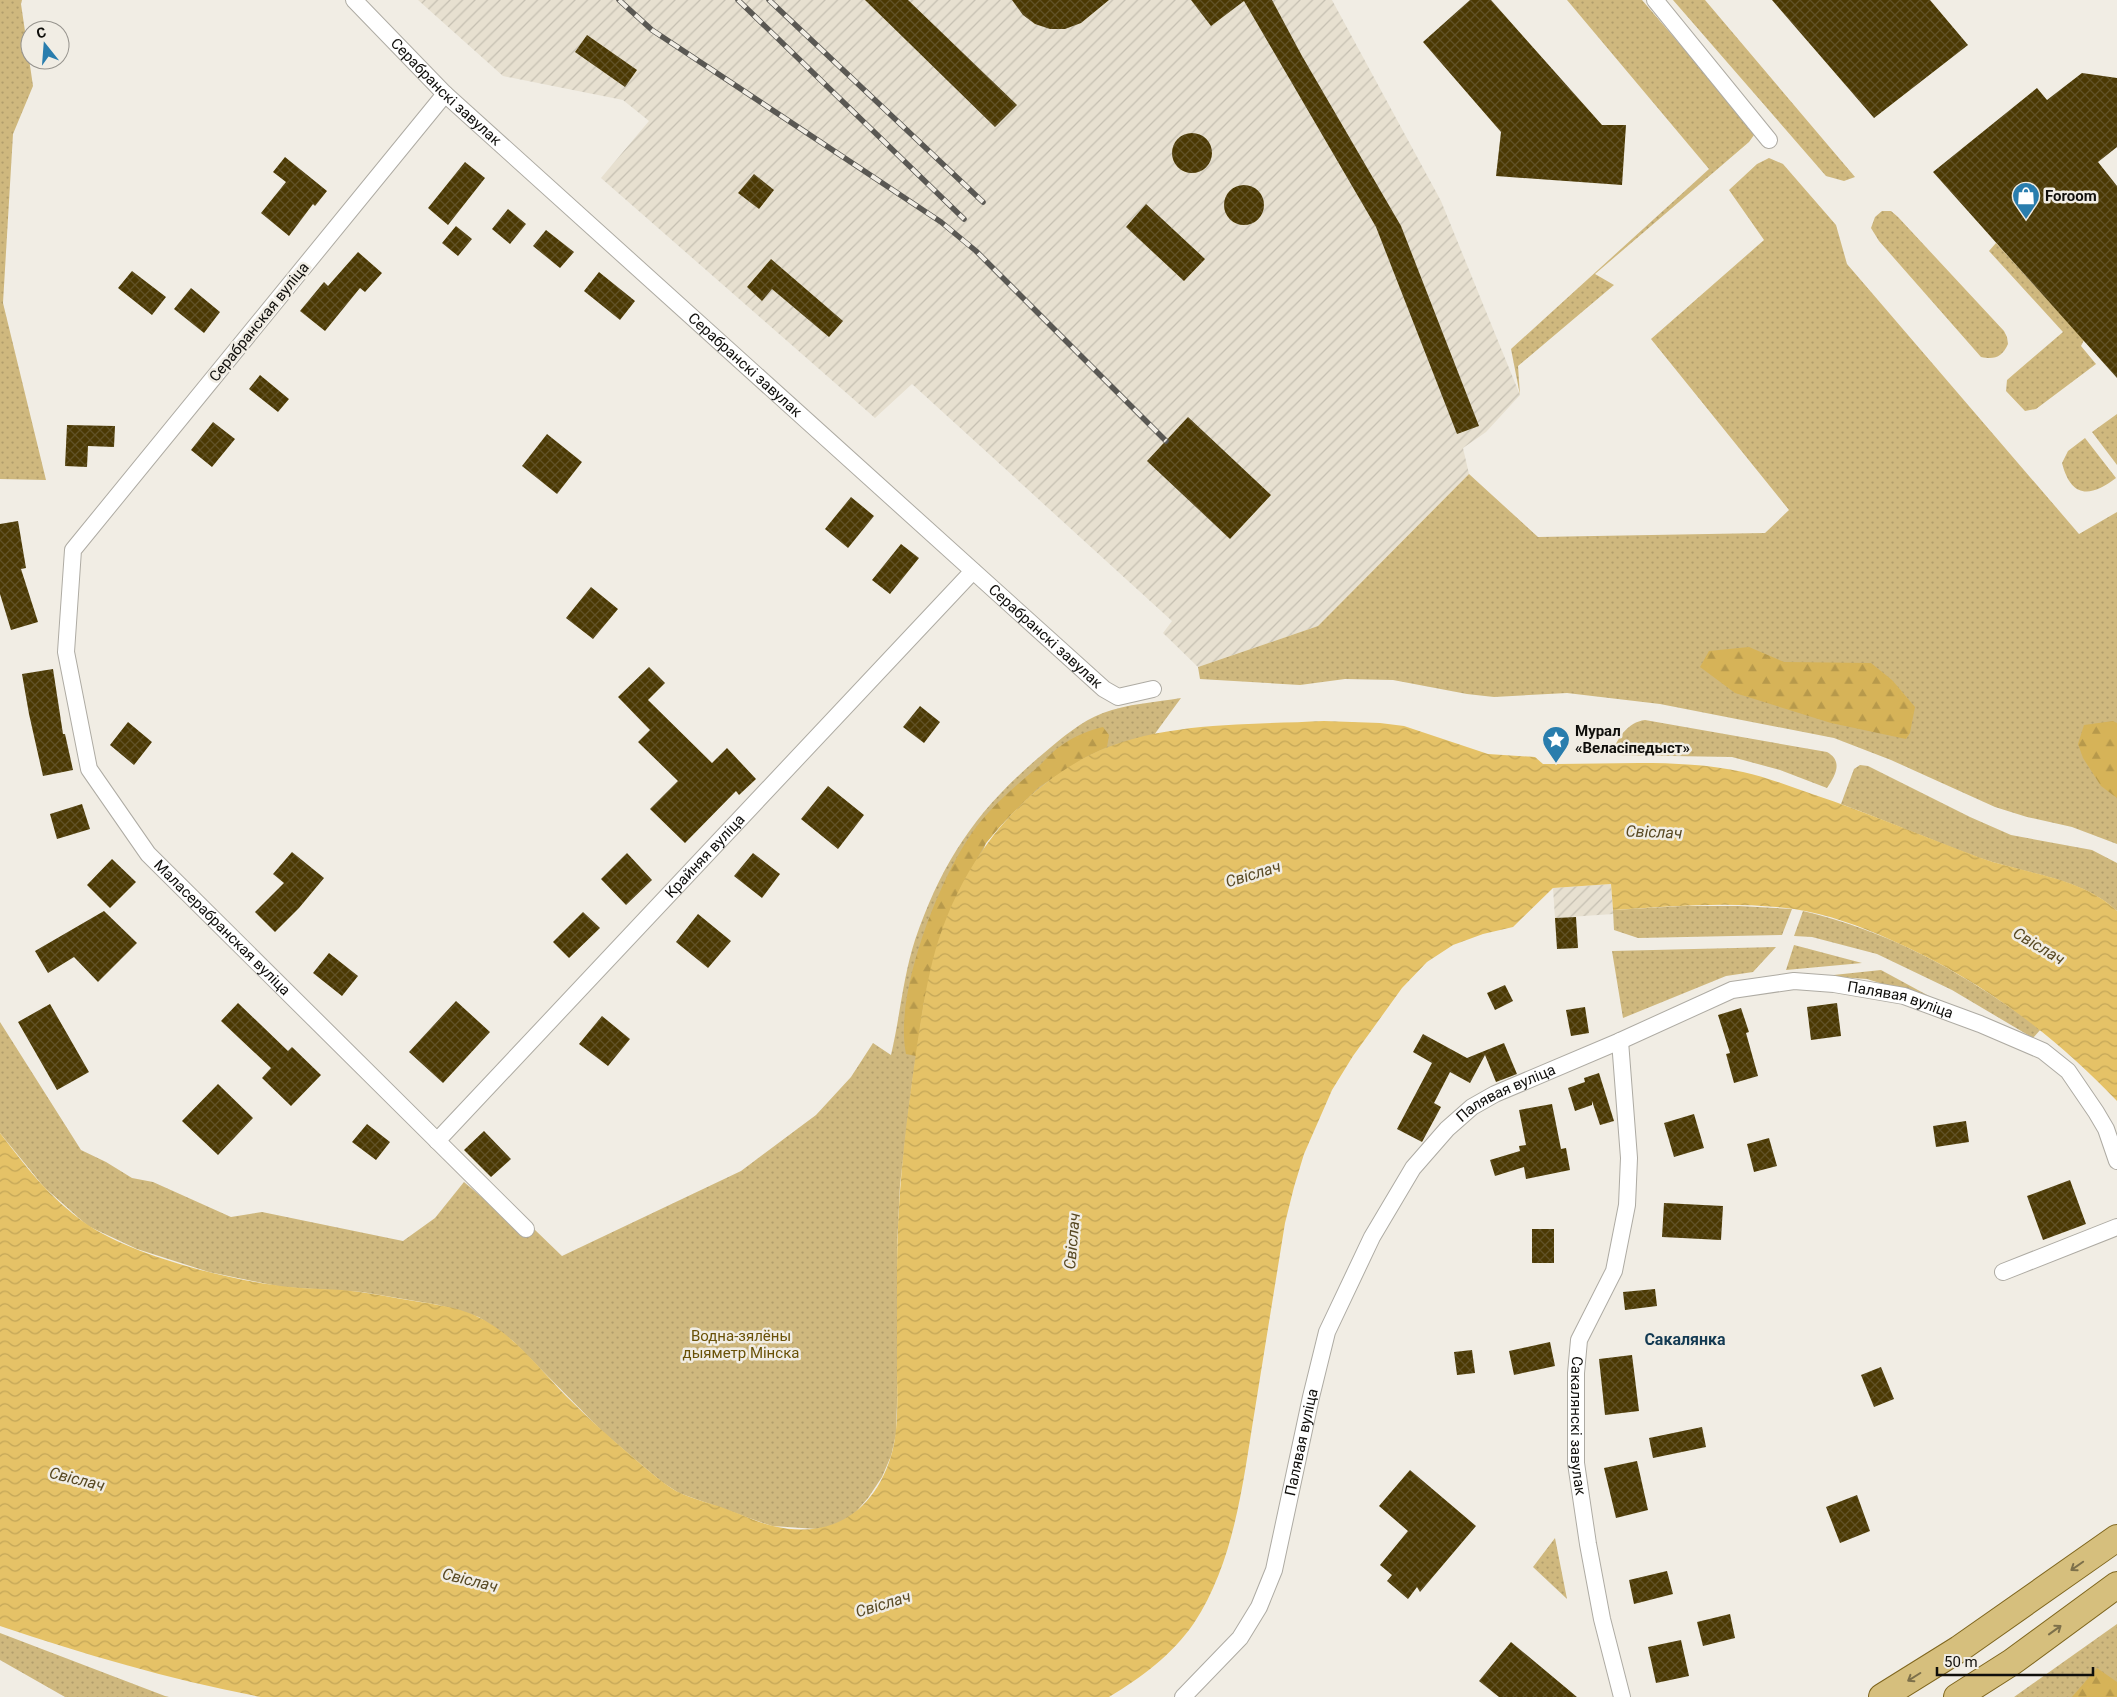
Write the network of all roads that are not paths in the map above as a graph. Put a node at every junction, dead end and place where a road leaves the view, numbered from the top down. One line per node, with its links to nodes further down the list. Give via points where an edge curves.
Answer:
1 (354, 0): 3 (street, Серабранскі завулак)
2 (1655, 0): 4 (street)
3 (445, 94): 5 (street, Серабранская вуліца); 6 (street, Серабранскі завулак)
4 (1769, 140)
5 (73, 550): 9 (street, Маласерабранская вуліца, via 66,652 89,769 148,854)
6 (973, 571): 7 (street, Серабранскі завулак, via 1104,689 1118,696); 9 (street, Крайняя вуліца)
7 (1153, 689)
8 (1620, 1041): 10 (street, Палявая вуліца, via 1741,988 1794,981 1904,996 1980,1024 2043,1051 2057,1061 2068,1071 2096,1112); 16 (street, Палявая вуліца, via 1495,1094 1472,1107 1447,1129 1413,1168 1372,1237 1327,1332 1274,1570 1259,1607 1240,1638); 17 (street, Сакалянскі завулак, via 1629,1158 1627,1205 1614,1271 1580,1340 1576,1373 1576,1462 1602,1619)
9 (437, 1141): 12 (street, Маласерабранская вуліца)
10 (2117, 1161)
11 (2117, 1227): 13 (street)
12 (526, 1229)
13 (2002, 1272)
14 (2117, 1538): 18 (main road, one-way to 18, via 1959,1649)
15 (2117, 1585): 19 (main road, one-way to 15, via 2012,1662)
16 (1183, 1697)
17 (1622, 1697)
18 (1882, 1697)
19 (1957, 1697)

